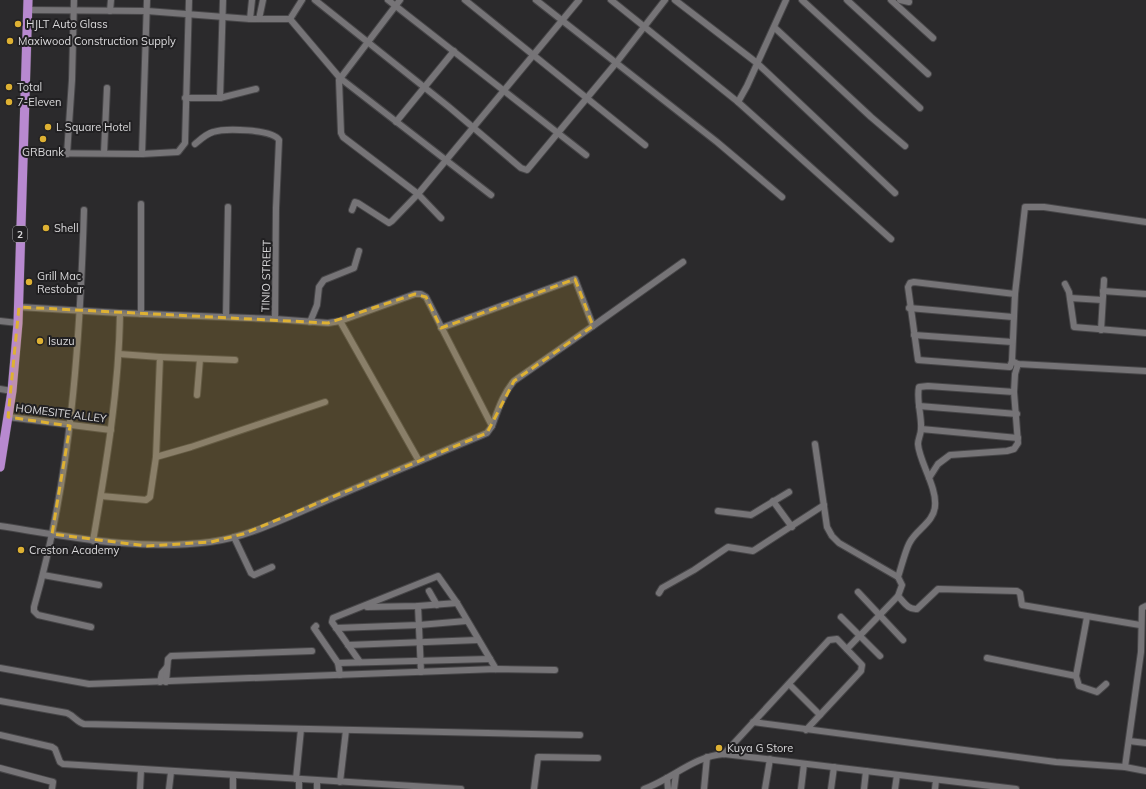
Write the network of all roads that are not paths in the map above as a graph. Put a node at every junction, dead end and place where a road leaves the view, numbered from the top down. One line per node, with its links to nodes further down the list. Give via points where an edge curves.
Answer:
1 (28, 0): 26 (highway, 2)
2 (74, 0): 27 (street)
3 (111, 0): 28 (street)
4 (147, 0): 29 (street)
5 (189, 0): 30 (street)
6 (224, 0): 31 (street)
7 (252, 0): 32 (street)
8 (263, 0): 33 (street)
9 (302, 0): 34 (street)
10 (315, 0): 39 (street)
11 (388, 0): 25 (street)
12 (400, 0): 25 (street)
13 (465, 0): 41 (street)
14 (536, 0): 35 (street)
15 (579, 0): 35 (street)
16 (611, 0): 36 (street)
17 (665, 0): 36 (street)
18 (675, 0): 43 (street)
19 (786, 0): 37 (street)
20 (802, 0): 54 (street)
21 (847, 0): 44 (street)
22 (893, 0): 38 (street)
23 (900, 0): 24 (street)
24 (909, 2)
25 (395, 6): 39 (street); 40 (street)
26 (28, 10): 27 (street); 61 (highway, 2)
27 (74, 10): 28 (street); 63 (street)
28 (110, 11): 29 (street)
29 (147, 11): 30 (street); 64 (street)
30 (188, 14): 31 (street); 51 (street)
31 (223, 17): 32 (street); 52 (street)
32 (250, 19): 33 (street)
33 (259, 19): 34 (street)
34 (290, 19): 45 (street)
35 (562, 21): 41 (street); 42 (street)
36 (644, 26): 42 (street); 53 (street)
37 (775, 28): 43 (street); 60 (street)
38 (933, 38)
39 (367, 43): 45 (street); 46 (street)
40 (454, 51): 46 (street); 49 (street)
41 (535, 54): 49 (street); 50 (street)
42 (616, 63): 50 (street); 70 (street, via 718,142)
43 (757, 63): 53 (street); 67 (street)
44 (928, 74)
45 (340, 78): 55 (street); 68 (street, via 343,137)
46 (423, 87): 55 (street); 56 (street)
47 (107, 88): 62 (street)
48 (256, 89): 52 (street)
49 (504, 91): 56 (street); 57 (street)
50 (587, 97): 57 (street); 59 (street)
51 (185, 98): 52 (street); 64 (street, via 185,143 178,152)
52 (220, 98)
53 (738, 102): 77 (street)
54 (920, 108)
55 (396, 122): 66 (street)
56 (473, 128): 57 (street, via 527,170); 66 (street)
57 (557, 133): 65 (street)
58 (195, 144): 94 (street, TINIO STREET, via 206,135 224,130 273,134 279,140)
59 (646, 145)
60 (905, 146)
61 (23, 153): 63 (street); 87 (highway, 2)
62 (104, 153): 63 (street); 64 (street)
63 (67, 154)
64 (142, 154)
65 (586, 155)
66 (445, 160): 68 (street); 69 (street)
67 (895, 193)
68 (418, 194): 74 (street, via 390,222 355,202); 75 (street)
69 (491, 195)
70 (782, 197)
71 (141, 204): 91 (street)
72 (228, 207): 92 (street)
73 (84, 210): 89 (street)
74 (352, 210)
75 (441, 218)
76 (1146, 222): 83 (street, via 1044,207 1025,207)
77 (891, 239)
78 (359, 251): 97 (street, via 354,268 324,280 319,287 317,305)
79 (683, 262): 99 (street)
80 (1104, 280): 82 (street)
81 (1065, 284): 85 (street)
82 (1103, 291): 84 (street); 86 (street)
83 (1015, 294): 88 (street, via 914,282 908,287); 93 (street)
84 (1146, 294)
85 (1070, 298): 86 (street); 101 (street, via 1074,327)
86 (1102, 300): 101 (street)
87 (18, 307): 89 (street, TINIO STREET); 98 (highway, 2)
88 (910, 308): 93 (street); 103 (street)
89 (81, 312): 90 (street, TINIO STREET); 120 (street)
90 (120, 313): 91 (street, TINIO STREET); 105 (street)
91 (141, 314): 92 (street, TINIO STREET)
92 (226, 317): 94 (street, TINIO STREET)
93 (1013, 317): 104 (street)
94 (275, 319): 97 (street)
95 (0, 321): 98 (street)
96 (340, 321): 97 (street); 100 (street, via 421,294 426,298); 127 (street)
97 (310, 322)
98 (18, 323): 113 (highway, 2)
99 (593, 326): 100 (street, via 575,279); 121 (street, via 514,381 499,406)
100 (441, 328): 121 (street)
101 (1101, 330): 102 (street)
102 (1146, 333)
103 (914, 335): 104 (street); 109 (street, via 917,359 920,361 1008,367)
104 (1012, 342): 109 (street)
105 (119, 354): 106 (street); 123 (street)
106 (160, 356): 107 (street); 126 (street)
107 (200, 359): 108 (street); 115 (street)
108 (235, 360)
109 (1012, 361): 110 (street)
110 (1018, 364): 111 (street); 114 (street)
111 (1146, 371)
112 (0, 389): 113 (street)
113 (12, 391): 119 (highway, 2)
114 (1014, 392): 117 (street, via 923,386 918,388); 118 (street)
115 (197, 395)
116 (325, 402): 126 (street, via 191,447)
117 (920, 406): 118 (street); 122 (street)
118 (1017, 414): 124 (street)
119 (8, 417): 120 (street, HOMESITE ALLEY); 128 (highway, 2)
120 (70, 426): 123 (street, HOMESITE ALLEY); 137 (street)
121 (492, 426): 127 (street, via 487,433)
122 (921, 429): 124 (street); 129 (street, via 918,445)
123 (111, 430): 131 (street)
124 (1018, 438): 129 (street, via 1017,446 1007,451 950,455 938,464)
125 (815, 444): 133 (street)
126 (156, 456): 131 (street, via 150,497 146,500)
127 (419, 461): 138 (street)
128 (0, 467)
129 (929, 478): 142 (street, via 935,506 930,521 922,526 909,543)
130 (789, 492): 132 (street)
131 (101, 496): 139 (street)
132 (773, 502): 134 (street, via 751,515); 136 (street)
133 (824, 505): 136 (street); 142 (street, via 827,527 839,543)
134 (718, 511)
135 (0, 526): 137 (street)
136 (792, 527): 146 (street, via 753,551 728,547 662,588)
137 (52, 534): 139 (street); 141 (street)
138 (234, 537): 139 (street, via 211,542 160,546); 140 (street, via 251,573 254,575)
139 (93, 541)
140 (272, 567)
141 (43, 575): 143 (street); 160 (street, via 34,611 45,618)
142 (898, 577): 147 (street, via 902,585)
143 (99, 585)
144 (429, 591): 149 (street)
145 (858, 592): 153 (street)
146 (659, 593)
147 (898, 596): 153 (street); 155 (street, via 909,608 917,609 938,589 1017,591 1020,593 1022,605)
148 (457, 603): 149 (street); 152 (street, via 438,576); 156 (street)
149 (437, 605): 150 (street)
150 (418, 606): 152 (street); 157 (street)
151 (1146, 606): 158 (street, via 1142,608)
152 (362, 608): 161 (street, via 333,618 332,622)
153 (879, 615): 163 (street); 165 (street)
154 (841, 617): 163 (street)
155 (1087, 617): 158 (street); 182 (street)
156 (466, 621): 157 (street); 164 (street)
157 (419, 625): 161 (street); 166 (street)
158 (1140, 625): 162 (street)
159 (316, 626): 176 (street, via 314,628)
160 (91, 627)
161 (336, 628): 167 (street)
162 (1143, 634): 170 (street)
163 (859, 636): 168 (street); 171 (street)
164 (478, 640): 166 (street); 173 (street)
165 (903, 640)
166 (420, 642): 167 (street); 174 (street)
167 (348, 645): 175 (street)
168 (847, 649): 184 (street, via 837,639 829,640); 187 (street, via 862,665 861,671)
169 (312, 651): 183 (street, via 175,656 168,659 167,667 162,673)
170 (1143, 653): 194 (street)
171 (880, 656)
172 (987, 658): 182 (street)
173 (490, 659): 174 (street); 178 (street)
174 (420, 661): 175 (street); 180 (street)
175 (360, 662): 176 (street)
176 (338, 663): 181 (street)
177 (0, 668): 183 (street, via 85,684)
178 (496, 669): 179 (street); 180 (street)
179 (555, 670)
180 (421, 672): 181 (street)
181 (340, 675): 183 (street)
182 (1076, 676): 185 (street, via 1077,684 1085,689 1097,692)
183 (163, 682)
184 (789, 684): 187 (street); 188 (street)
185 (1106, 684)
186 (0, 701): 189 (street, via 67,713 84,724)
187 (820, 715): 191 (street)
188 (754, 722): 191 (street); 196 (street)
189 (301, 729): 190 (street); 212 (street)
190 (346, 730): 193 (street); 215 (street)
191 (806, 730): 202 (street, via 1056,762)
192 (0, 735): 204 (street, via 52,747 56,749 63,764)
193 (580, 735)
194 (1129, 741): 195 (street); 202 (street)
195 (1146, 743)
196 (724, 754): 197 (street); 199 (street)
197 (707, 757): 208 (street); 230 (street)
198 (598, 758): 226 (street, via 538,756)
199 (770, 760): 200 (street); 231 (street)
200 (804, 764): 201 (street); 232 (street)
201 (834, 767): 205 (street); 233 (street)
202 (1125, 767): 206 (street)
203 (0, 768): 219 (street, via 53,782)
204 (141, 770): 207 (street); 220 (street)
205 (866, 771): 209 (street); 234 (street)
206 (1146, 771)
207 (171, 772): 210 (street); 221 (street)
208 (676, 774): 211 (street); 229 (street)
209 (897, 775): 214 (street); 235 (street)
210 (233, 776): 212 (street); 222 (street)
211 (667, 778): 217 (street); 228 (street)
212 (298, 780): 213 (street); 223 (street)
213 (317, 780): 215 (street); 224 (street)
214 (936, 780): 216 (street); 236 (street)
215 (340, 782): 225 (street)
216 (967, 786): 218 (street)
217 (654, 787): 227 (street)
218 (1005, 788): 237 (street)
219 (52, 789)
220 (140, 789)
221 (169, 789)
222 (233, 789)
223 (299, 789)
224 (317, 789)
225 (461, 789)
226 (534, 789)
227 (644, 789)
228 (668, 789)
229 (674, 789)
230 (704, 789)
231 (765, 789)
232 (801, 789)
233 (831, 789)
234 (864, 789)
235 (895, 789)
236 (935, 789)
237 (1016, 789)

